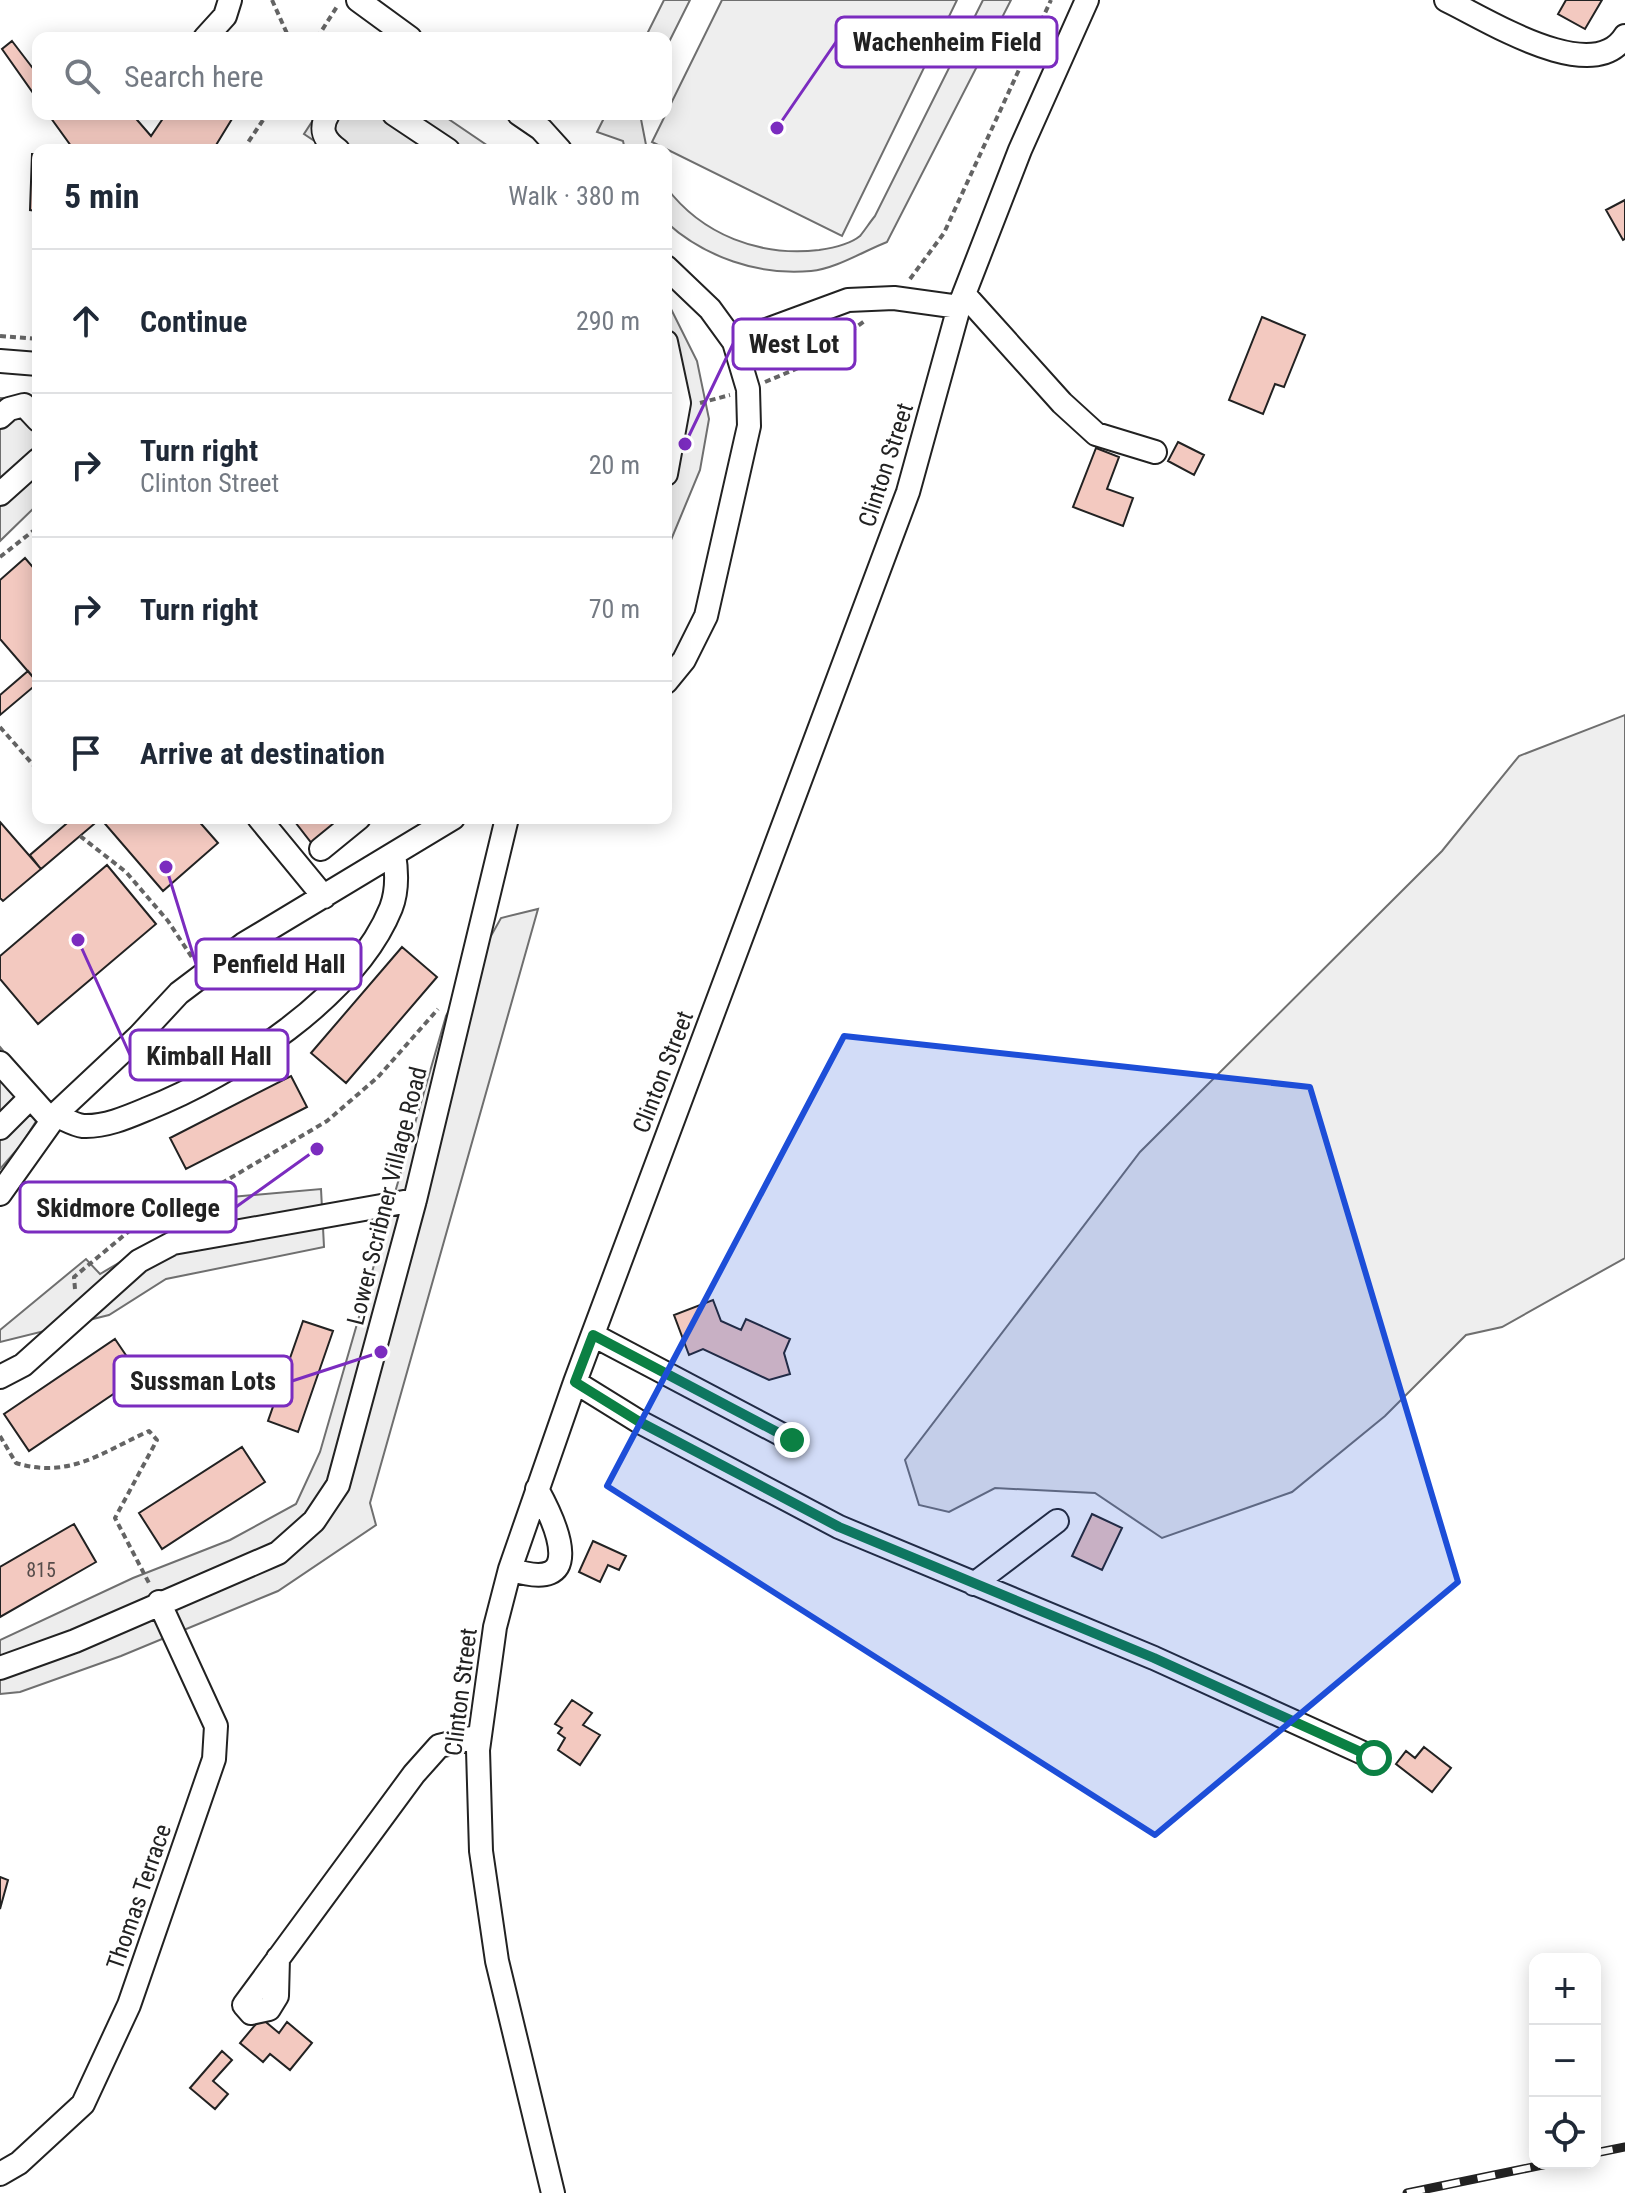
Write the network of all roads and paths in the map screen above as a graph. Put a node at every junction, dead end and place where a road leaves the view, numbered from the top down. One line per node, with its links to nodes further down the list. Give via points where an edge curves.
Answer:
1 (230, 0): 8 (street, via 225,16)
2 (272, 0): 9 (path)
3 (342, 0): 10 (path)
4 (358, 0): 11 (street)
5 (1051, 0): 22 (path, via 944,233)
6 (1087, 0): 23 (street, Clinton Street)
7 (1446, 0): 12 (street, via 1536,44 1587,58 1619,45)
8 (210, 32)
9 (286, 32)
10 (321, 32)
11 (402, 32)
12 (1625, 36)
13 (263, 120): 17 (path)
14 (326, 120): 18 (street, via 325,138)
15 (403, 120): 19 (street)
16 (528, 120): 20 (street)
17 (247, 144)
18 (332, 144)
19 (439, 144)
20 (555, 144)
21 (672, 273): 26 (street, via 710,309)
22 (894, 298): 23 (street); 26 (street, via 848,300); 30 (path, via 803,366)
23 (961, 301): 35 (street, via 1096,434); 60 (street, Clinton Street, via 908,492)
24 (0, 336): 25 (path)
25 (32, 339)
26 (734, 342): 30 (street)
27 (0, 361): 28 (street)
28 (32, 364)
29 (672, 370): 31 (street)
30 (748, 389): 31 (path, via 704,403); 40 (street, via 749,426 741,472 706,616)
31 (679, 403): 34 (street)
32 (32, 414): 33 (street, via 24,405)
33 (0, 417)
34 (672, 441)
35 (1155, 452)
36 (32, 465): 37 (street)
37 (0, 494)
38 (32, 532): 39 (path)
39 (0, 557)
40 (672, 675)
41 (0, 727): 42 (path)
42 (32, 763)
43 (264, 824): 50 (street)
44 (352, 824): 48 (street)
45 (443, 824): 49 (street)
46 (506, 824): 58 (street, Lower Scribner Village Road)
47 (80, 836): 51 (path, via 126,872)
48 (321, 849)
49 (394, 854): 50 (street); 55 (street, via 398,877 391,908 339,984 307,1013 193,1091 118,1120 81,1126)
50 (324, 897): 51 (street)
51 (203, 974): 55 (street)
52 (443, 1002): 59 (path, via 378,1077 327,1121 222,1183 164,1202 136,1222 74,1277)
53 (0, 1063): 54 (street)
54 (30, 1098): 55 (street); 56 (street)
55 (53, 1117): 57 (street)
56 (0, 1128)
57 (0, 1194)
58 (415, 1200): 59 (street, via 173,1243 139,1261); 69 (street, Lower Scribner Village Road, via 338,1485 314,1521 278,1553)
59 (79, 1313): 61 (street, via 23,1365)
60 (593, 1335): 62 (street, Clinton Street); 64 (street)
61 (0, 1377)
62 (575, 1382): 65 (street, Clinton Street); 68 (street, via 797,1506)
63 (0, 1436): 69 (path, via 16,1463 37,1470 66,1469 149,1431 157,1440 115,1518)
64 (792, 1440)
65 (537, 1489): 67 (street, Clinton Street); 67 (street, via 561,1542 559,1558 550,1574 537,1579)
66 (1057, 1521): 68 (street)
67 (510, 1569): 71 (street, Clinton Street, via 495,1627)
68 (974, 1584): 72 (street)
69 (159, 1602): 70 (street, Lower Scribner Village Road); 74 (street, Thomas Terrace, via 216,1726 214,1759 129,2005 83,2104)
70 (0, 1668)
71 (480, 1736): 73 (street, via 439,1746); 75 (street, Clinton Street, via 481,1851 497,1961)
72 (1374, 1758)
73 (278, 1958)
74 (0, 2174)
75 (553, 2193)

